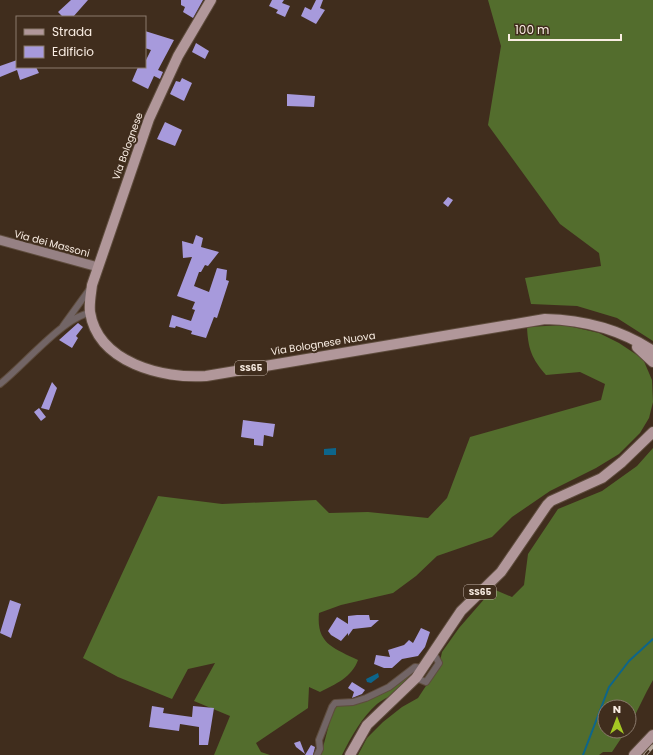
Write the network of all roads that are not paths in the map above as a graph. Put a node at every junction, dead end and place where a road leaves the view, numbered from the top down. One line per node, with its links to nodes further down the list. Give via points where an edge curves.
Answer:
1 (211, 0): 3 (main road, Via Bolognese / SS65, via 178,56 152,113)
2 (0, 240): 3 (street, Via dei Massoni)
3 (98, 267): 4 (main road, Via Bolognese / SS65)
4 (92, 285): 5 (street, Via Bolognese); 6 (main road, Via Bolognese Nuova / SS65)
5 (79, 305): 6 (street); 8 (street, Via Bolognese)
6 (87, 313): 7 (main road, Via Bolognese Nuova / SS65, via 101,338 125,360 154,372 187,377 206,376 545,319 571,319); 8 (street, Via Bolognese)
7 (614, 330): 9 (main road, Via Bolognese Nuova / SS65); 10 (main road, Via Bolognese Nuova / SS65)
8 (57, 333): 11 (street, Via Bolognese)
9 (653, 351)
10 (653, 362)
11 (0, 384)
12 (653, 424): 14 (main road, SS65)
13 (653, 432): 14 (main road, SS65)
14 (631, 452): 15 (main road, SS65, via 602,478 547,505 501,572 462,611)
15 (434, 654): 16 (main road, SS65); 17 (street, via 439,663 426,682)
16 (424, 668): 17 (main road, SS65); 19 (street, via 415,667 389,687 366,698 336,703 319,740)
17 (416, 678): 20 (main road, SS65, via 367,726)
18 (653, 735): 21 (main road)
19 (318, 755)
20 (350, 755)
21 (634, 755)

